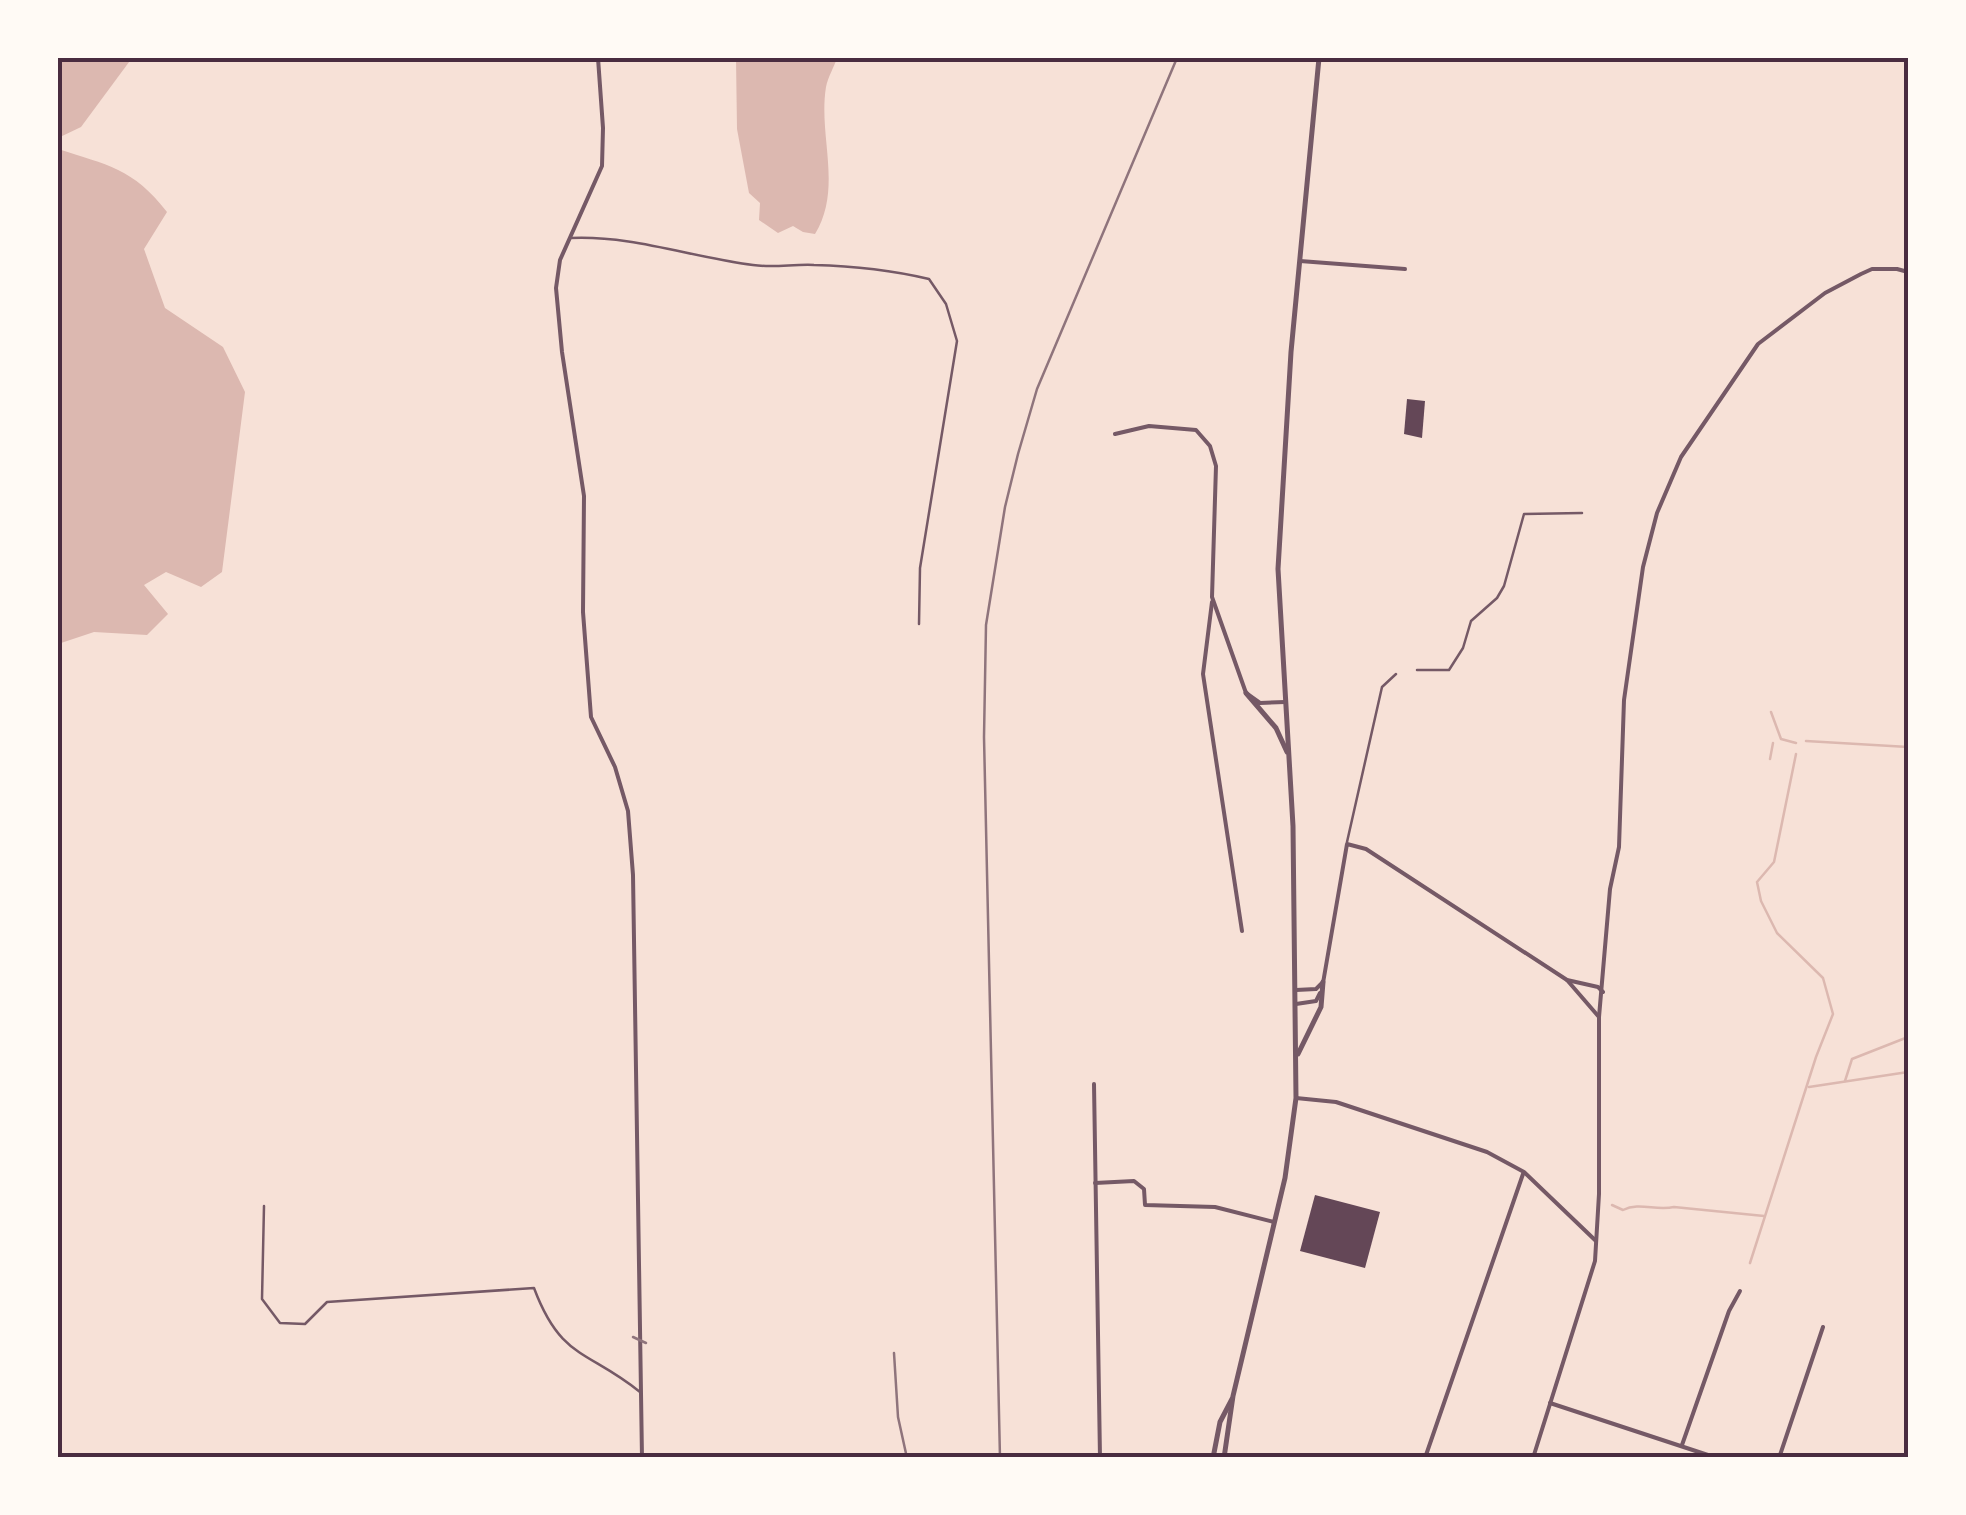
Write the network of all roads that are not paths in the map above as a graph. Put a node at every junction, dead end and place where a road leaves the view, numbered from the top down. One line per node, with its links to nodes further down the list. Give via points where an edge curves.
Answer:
1 (598, 58): 3 (street, via 602,166)
2 (1319, 58): 4 (street)
3 (568, 238): 10 (lane, via 656,244 757,266 882,268 929,279 946,304 957,341 920,568); 34 (street, via 556,288 584,496 590,718 628,812 633,875)
4 (1300, 261): 5 (street); 14 (street, via 1279,538)
5 (1405, 269)
6 (1908, 272): 21 (street, via 1862,274 1758,344 1669,485 1643,567 1633,630)
7 (1115, 434): 9 (street, via 1148,426 1196,430 1210,446 1216,466)
8 (1582, 513): 11 (lane, via 1524,514 1504,586 1471,621 1449,670)
9 (1212, 597): 13 (street); 17 (street, via 1204,674)
10 (919, 624)
11 (1416, 670)
12 (1396, 674): 16 (lane, via 1382,687)
13 (1246, 693): 14 (street, via 1260,703); 15 (street)
14 (1286, 702): 15 (street)
15 (1288, 754): 20 (street)
16 (1347, 844): 18 (street, via 1366,849); 19 (street)
17 (1242, 931)
18 (1567, 980): 21 (street); 23 (street)
19 (1323, 982): 20 (street); 22 (street, via 1316,1001); 24 (street, via 1321,1007)
20 (1296, 990): 22 (street)
21 (1603, 992): 23 (street)
22 (1296, 1004): 24 (street)
23 (1599, 1017): 31 (street)
24 (1297, 1057): 26 (street)
25 (1094, 1084): 28 (street)
26 (1296, 1098): 27 (street, via 1336,1102 1487,1152); 30 (street)
27 (1524, 1172): 31 (street); 42 (street)
28 (1094, 1183): 30 (street, via 1134,1181 1144,1189 1145,1205 1215,1207); 39 (street)
29 (264, 1206): 34 (lane, via 262,1298 280,1323 305,1324 326,1302 534,1288 559,1337)
30 (1274, 1222): 35 (street)
31 (1596, 1240): 36 (street)
32 (1740, 1291): 37 (street)
33 (1823, 1327): 45 (street)
34 (641, 1394): 38 (street)
35 (1233, 1396): 40 (street); 41 (street)
36 (1550, 1403): 37 (street); 43 (street)
37 (1682, 1445): 44 (street)
38 (642, 1458)
39 (1100, 1458)
40 (1213, 1458)
41 (1224, 1458)
42 (1425, 1458)
43 (1532, 1458)
44 (1717, 1458)
45 (1779, 1458)

